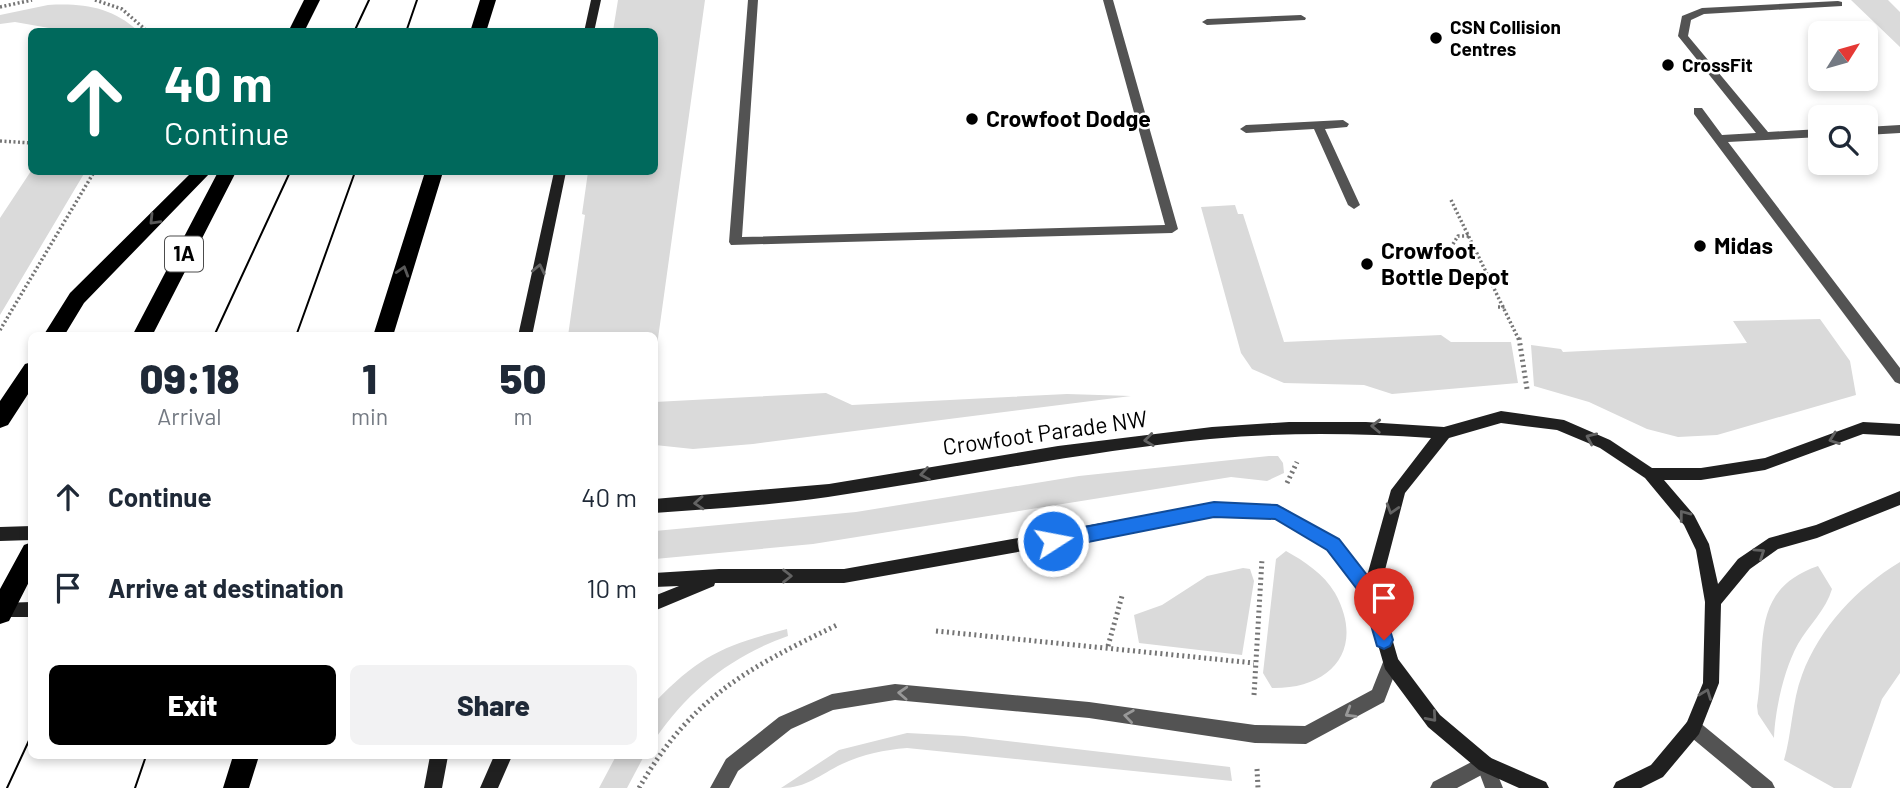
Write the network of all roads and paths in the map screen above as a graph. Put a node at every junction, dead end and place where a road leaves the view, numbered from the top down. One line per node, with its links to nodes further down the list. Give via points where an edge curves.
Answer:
1 (32, 0): 9 (path)
2 (95, 0): 12 (path, via 121,9)
3 (312, 0): 13 (highway)
4 (488, 0): 14 (highway)
5 (596, 0): 15 (street)
6 (753, 0): 7 (street, via 735,242 1172,229)
7 (1108, 0)
8 (1838, 4): 23 (street, via 1702,11 1686,18 1683,36)
9 (0, 7)
10 (1301, 18): 11 (street)
11 (1207, 22)
12 (143, 28)
13 (298, 28)
14 (479, 28)
15 (590, 28)
16 (1698, 111): 24 (street)
17 (1343, 124): 18 (street)
18 (1318, 126): 20 (street); 33 (street)
19 (1900, 129): 21 (street)
20 (1246, 130)
21 (1878, 130)
22 (1808, 134): 23 (street)
23 (1765, 136): 24 (street)
24 (1719, 139): 46 (street)
25 (0, 141): 26 (path)
26 (28, 143)
27 (92, 175): 40 (path)
28 (199, 175): 41 (highway, one-way to 41, via 77,298)
29 (225, 175): 42 (highway, 1A)
30 (433, 175): 43 (highway, one-way to 30)
31 (559, 175): 44 (street, one-way to 31)
32 (1451, 200): 34 (path)
33 (1354, 205)
34 (1469, 236): 35 (path, via 1458,236); 36 (path)
35 (1452, 244)
36 (1489, 276): 37 (path); 39 (path)
37 (1482, 277)
38 (1497, 307): 39 (path)
39 (1505, 307): 47 (path, via 1523,351)
40 (0, 330)
41 (56, 332)
42 (144, 332)
43 (384, 332)
44 (526, 332)
45 (28, 376): 48 (highway)
46 (1900, 378)
47 (1528, 393)
48 (0, 419)
49 (1900, 430): 52 (street, one-way to 52, via 1864,428 1765,464 1701,474)
50 (1444, 433): 52 (street, one-way to 50, via 1605,444 1559,424 1501,417); 55 (street, Crowfoot Parade NW, one-way to 55, via 1342,425 1183,436 1054,452 828,490); 62 (street, one-way to 62, via 1398,490)
51 (1302, 453): 53 (path)
52 (1650, 474): 64 (street, one-way to 52, via 1704,550 1689,520)
53 (1284, 490)
54 (1900, 498): 64 (street, one-way to 54, via 1744,564 1774,543)
55 (658, 506)
56 (28, 533): 57 (street)
57 (0, 534)
58 (1262, 559): 71 (path)
59 (28, 560): 67 (highway)
60 (719, 576): 61 (street); 62 (street, one-way to 62, via 844,576 1214,510 1277,512 1333,545); 65 (street)
61 (658, 580)
62 (1371, 593): 72 (street)
63 (1122, 596): 70 (path)
64 (1713, 601): 74 (street, one-way to 64, via 1711,683)
65 (658, 602)
66 (28, 609): 67 (street)
67 (0, 612)
68 (837, 625): 75 (path, via 731,679 702,702)
69 (936, 631): 70 (path)
70 (1108, 646): 71 (path)
71 (1254, 663): 73 (path)
72 (1391, 663): 80 (street, one-way to 80, via 1434,721); 87 (street, one-way to 87, via 1378,696 1306,735 1255,734 1089,710 895,692 832,702 785,723 732,765)
73 (1254, 695)
74 (1693, 728): 82 (street); 93 (street)
75 (658, 754)
76 (245, 759): 83 (highway)
77 (438, 759): 84 (street)
78 (502, 759): 85 (street)
79 (654, 759): 86 (path)
80 (1485, 764): 89 (street); 90 (street); 91 (street)
81 (1257, 768): 88 (path)
82 (1654, 779): 92 (street)
83 (236, 788)
84 (433, 788)
85 (489, 788)
86 (639, 788)
87 (719, 788)
88 (1258, 788)
89 (1439, 788)
90 (1494, 788)
91 (1540, 788)
92 (1622, 788)
93 (1766, 788)

